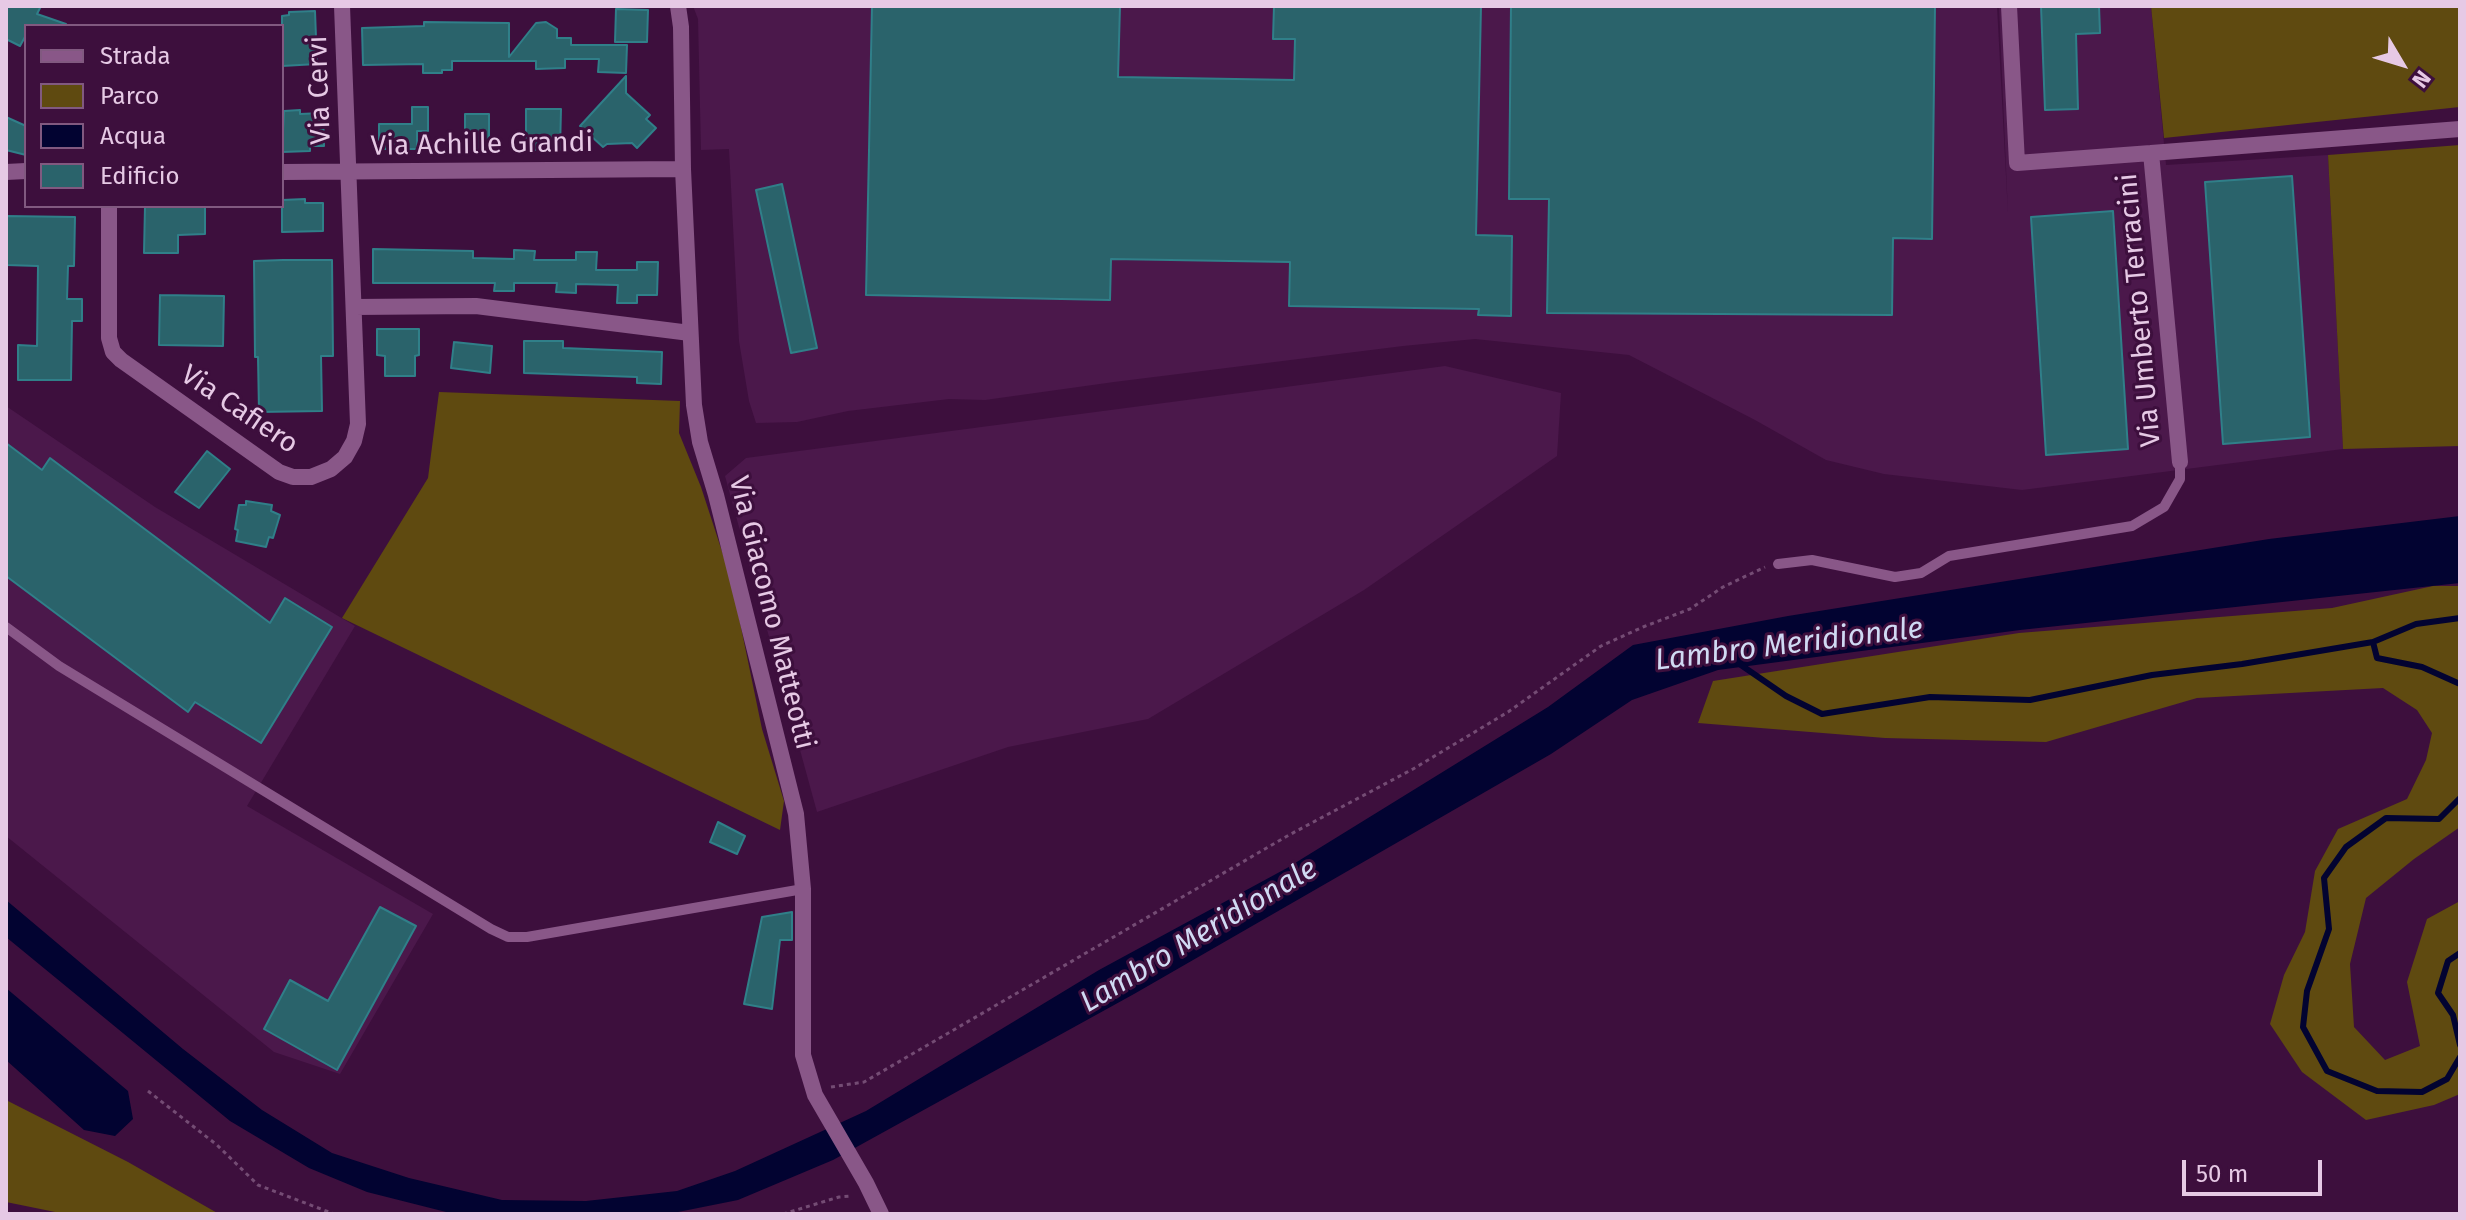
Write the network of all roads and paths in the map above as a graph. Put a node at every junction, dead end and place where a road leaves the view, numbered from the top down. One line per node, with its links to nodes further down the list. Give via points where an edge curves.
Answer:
1 (342, 6): 8 (street, Via Cervi)
2 (678, 6): 6 (street, Via Giacomo Matteotti)
3 (2009, 6): 5 (street, Via Umberto Terracini, via 2017,163)
4 (2460, 129): 5 (street, Via Umberto Terracini)
5 (2151, 153): 12 (street, Via Umberto Terracini)
6 (683, 169): 8 (street, Via Achille Grandi); 11 (street, Via Giacomo Matteotti)
7 (284, 172): 8 (street, Via Achille Grandi)
8 (349, 172): 10 (street, Via Cafiero)
9 (109, 208): 10 (street, Via Cafiero, via 113,352 279,472 311,477 331,469 354,441)
10 (354, 307): 11 (street, via 476,306)
11 (690, 333): 15 (street, Via Giacomo Matteotti, via 700,442 796,814)
12 (2180, 462): 13 (lane, via 2180,479 2164,507 2132,526 1949,556 1921,573 1895,577 1812,560)
13 (1778, 564): 16 (path, via 1601,646 1508,712 1413,769 1289,835 864,1082)
14 (6, 627): 15 (lane, via 59,666 508,937)
15 (803, 889): 16 (street, Via Giacomo Matteotti, via 803,1055)
16 (812, 1084): 18 (street, Via Giacomo Matteotti)
17 (148, 1091): 19 (path, via 258,1185)
18 (872, 1195): 20 (path, via 839,1197); 21 (street, Via Giacomo Matteotti)
19 (334, 1214)
20 (783, 1214)
21 (881, 1214)

